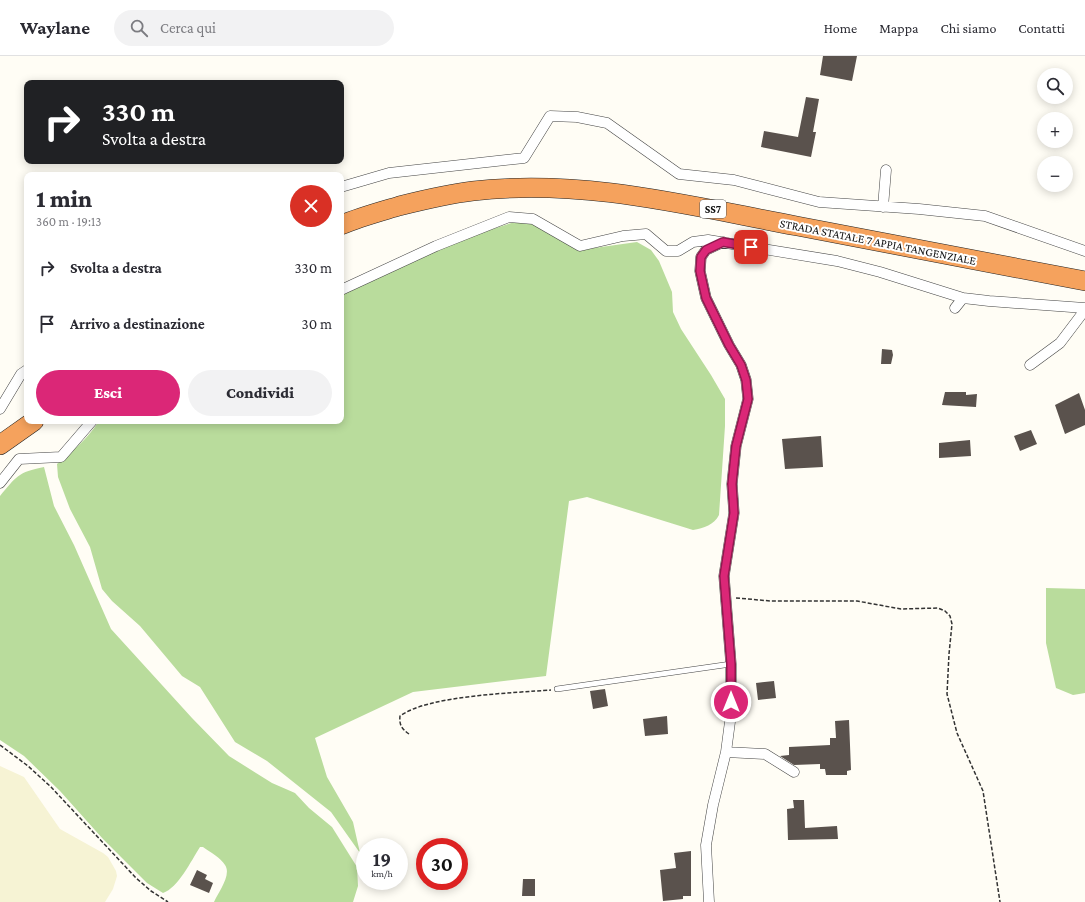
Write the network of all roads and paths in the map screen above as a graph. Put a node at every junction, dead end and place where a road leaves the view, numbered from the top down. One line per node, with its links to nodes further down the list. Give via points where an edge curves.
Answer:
1 (886, 170): 3 (street)
2 (344, 186): 3 (street, via 389,172 524,158 550,116 577,117 607,123 679,174 734,180 798,194 819,202)
3 (883, 207): 6 (street, via 985,216)
4 (344, 224): 7 (highway, STRADA STATALE 7 APPIA TANGENZIALE / SS7, via 428,198 473,191 518,188 578,189 695,206)
5 (723, 242): 8 (street, via 692,242 678,251 666,250 646,234 623,236 580,246 533,219 509,217 436,246); 9 (street, via 837,261); 19 (street, via 706,250 701,257 700,271 706,298 741,365 748,399 736,446 732,484 734,513 724,576)
6 (1085, 251)
7 (1085, 281)
8 (344, 289)
9 (963, 298): 10 (street); 11 (street)
10 (955, 308)
11 (1085, 309): 12 (street, via 1060,343)
12 (1030, 365)
13 (24, 372): 14 (street)
14 (0, 409)
15 (30, 424): 17 (highway)
16 (89, 424): 18 (street, via 61,457 19,459)
17 (0, 445)
18 (0, 483)
19 (725, 594): 20 (street); 28 (path, via 739,599 857,601 901,609 938,608 950,616 952,624 947,694 957,733 983,791)
20 (731, 664): 21 (lane); 24 (street, via 734,678)
21 (557, 689): 22 (path, via 473,697 418,707 400,716 399,722 403,730)
22 (409, 734)
23 (0, 745): 26 (path, via 51,787 136,878)
24 (726, 752): 25 (street, via 765,754); 27 (street, via 706,845)
25 (794, 772)
26 (168, 902)
27 (709, 902)
28 (1000, 902)

